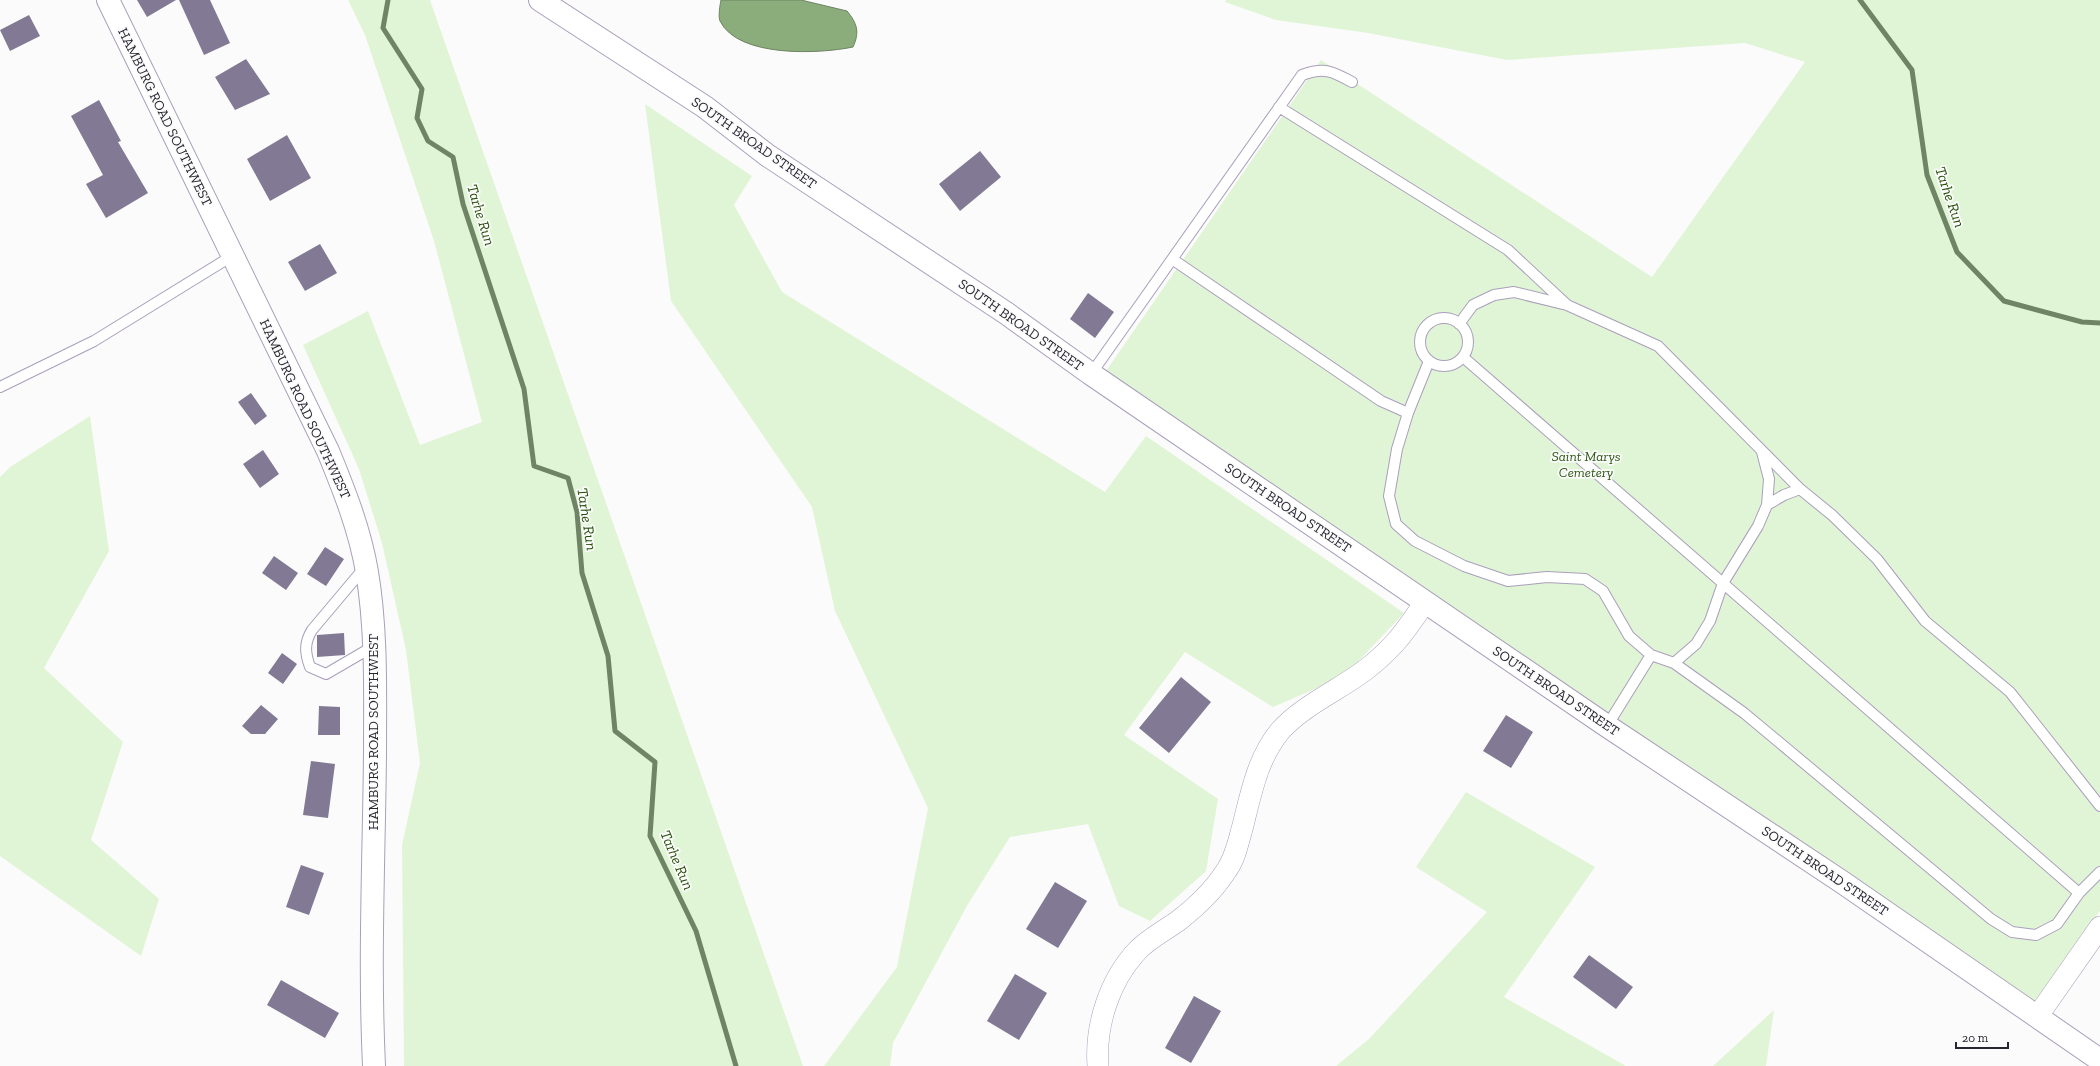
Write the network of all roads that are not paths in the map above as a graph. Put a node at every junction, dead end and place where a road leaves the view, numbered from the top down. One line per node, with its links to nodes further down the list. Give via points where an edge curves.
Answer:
1 (108, 0): 5 (street, HAMBURG ROAD SOUTHWEST)
2 (540, 0): 11 (street, SOUTH BROAD STREET, via 705,107 767,155 1006,313)
3 (1352, 82): 4 (lane, via 1332,71 1316,70 1302,75)
4 (1279, 107): 6 (lane); 7 (lane, via 1508,250)
5 (232, 256): 12 (lane, via 94,341); 17 (street, HAMBURG ROAD SOUTHWEST, via 348,498)
6 (1172, 259): 11 (lane); 13 (lane, via 1381,401)
7 (1567, 305): 8 (lane, via 1514,292 1494,294 1473,305); 14 (lane, via 1658,346)
8 (1459, 324): 9 (lane, via 1468,340); 10 (lane, via 1442,319 1426,328 1421,336 1421,345)
9 (1463, 357): 10 (lane, via 1447,366); 18 (lane)
10 (1429, 361): 13 (lane)
11 (1091, 374): 19 (street, SOUTH BROAD STREET)
12 (0, 387)
13 (1408, 413): 21 (lane, via 1397,449 1388,496 1396,524 1415,541 1457,562 1508,581 1547,577 1585,579 1603,591 1629,636)
14 (1762, 452): 15 (lane); 16 (lane, via 1769,479)
15 (1800, 489): 16 (lane); 24 (lane, via 1832,515 1877,559 1925,621 2010,692)
16 (1767, 505): 18 (lane, via 1758,526)
17 (366, 566): 20 (street, HAMBURG ROAD SOUTHWEST); 20 (lane, via 312,630 306,639 305,652 310,668 326,674)
18 (1723, 584): 22 (lane, via 1710,621 1696,644); 26 (lane)
19 (1425, 602): 23 (street, SOUTH BROAD STREET); 31 (street, via 1401,639 1388,652 1291,721 1266,750 1256,775 1237,848 1227,870 1196,906 1137,951 1123,968 1112,988 1099,1033)
20 (374, 646): 30 (street, HAMBURG ROAD SOUTHWEST)
21 (1651, 655): 22 (lane); 23 (lane)
22 (1674, 663): 26 (lane, via 1744,713 1991,918 2012,932 2036,935 2057,924)
23 (1607, 726): 28 (street, SOUTH BROAD STREET, via 1842,882)
24 (2100, 806)
25 (2100, 873): 26 (lane)
26 (2079, 893)
27 (2100, 927): 28 (street)
28 (2037, 1017): 29 (street, SOUTH BROAD STREET)
29 (2100, 1060)
30 (374, 1066)
31 (1098, 1066)

